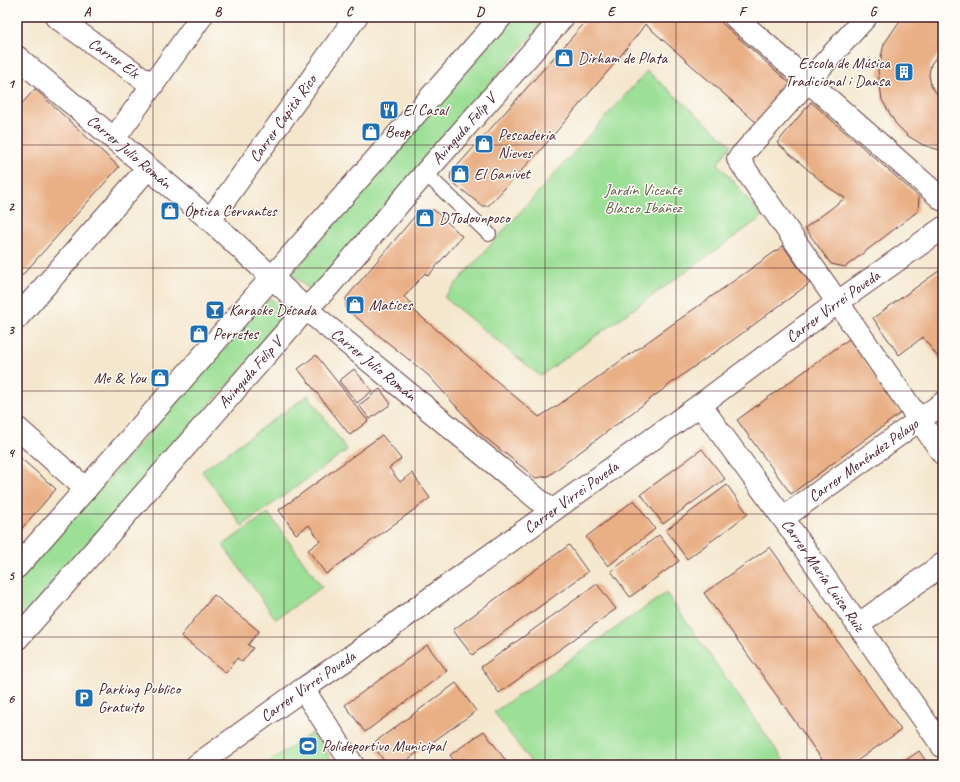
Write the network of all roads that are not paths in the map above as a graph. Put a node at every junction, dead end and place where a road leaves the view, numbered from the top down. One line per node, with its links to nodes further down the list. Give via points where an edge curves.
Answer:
1 (56, 17): 10 (street, Carrer Elx)
2 (201, 17): 10 (street, Carrer Elx)
3 (356, 17): 15 (street, Carrer Capità Rico)
4 (501, 17): 18 (street)
5 (563, 17): 13 (street, Avinguda Felip V)
6 (735, 17): 9 (street)
7 (866, 17): 9 (street)
8 (18, 61): 11 (street, Carrer Julio Román)
9 (808, 81): 14 (street); 19 (street, via 738,159)
10 (152, 85): 11 (street, Carrer Elx)
11 (114, 139): 12 (street, Carrer Julio Román)
12 (148, 168): 15 (street, Carrer Julio Román); 21 (street)
13 (425, 173): 17 (lane); 20 (street, Avinguda Felip V, via 329,286)
14 (943, 200)
15 (210, 220): 18 (street, Carrer Julio Román)
16 (943, 228): 19 (street, Carrer Virrei Poveda)
17 (489, 234)
18 (272, 277): 20 (street, Carrer Julio Román); 27 (street)
19 (838, 302): 23 (street, Carrer Virrei Poveda); 24 (street)
20 (306, 309): 28 (street, Carrer Julio Román); 33 (street, Avinguda Felip V)
21 (17, 318)
22 (943, 403): 24 (street, Carrer Menéndez Pelayo)
23 (700, 405): 28 (street, Carrer Virrei Poveda); 29 (street, Carrer María Luisa Ruiz)
24 (919, 420): 26 (street); 29 (street, Carrer Menéndez Pelayo)
25 (17, 428): 27 (street)
26 (943, 454)
27 (86, 488): 31 (street)
28 (552, 511): 34 (street, Carrer Virrei Poveda)
29 (783, 518): 32 (street, Carrer María Luisa Ruiz)
30 (943, 564): 32 (street)
31 (17, 567)
32 (858, 625): 35 (street, Carrer María Luisa Ruiz)
33 (17, 639)
34 (303, 689): 37 (street, Carrer Virrei Poveda); 38 (street)
35 (937, 725): 36 (street, Carrer María Luisa Ruiz)
36 (943, 747)
37 (197, 765)
38 (353, 765)

